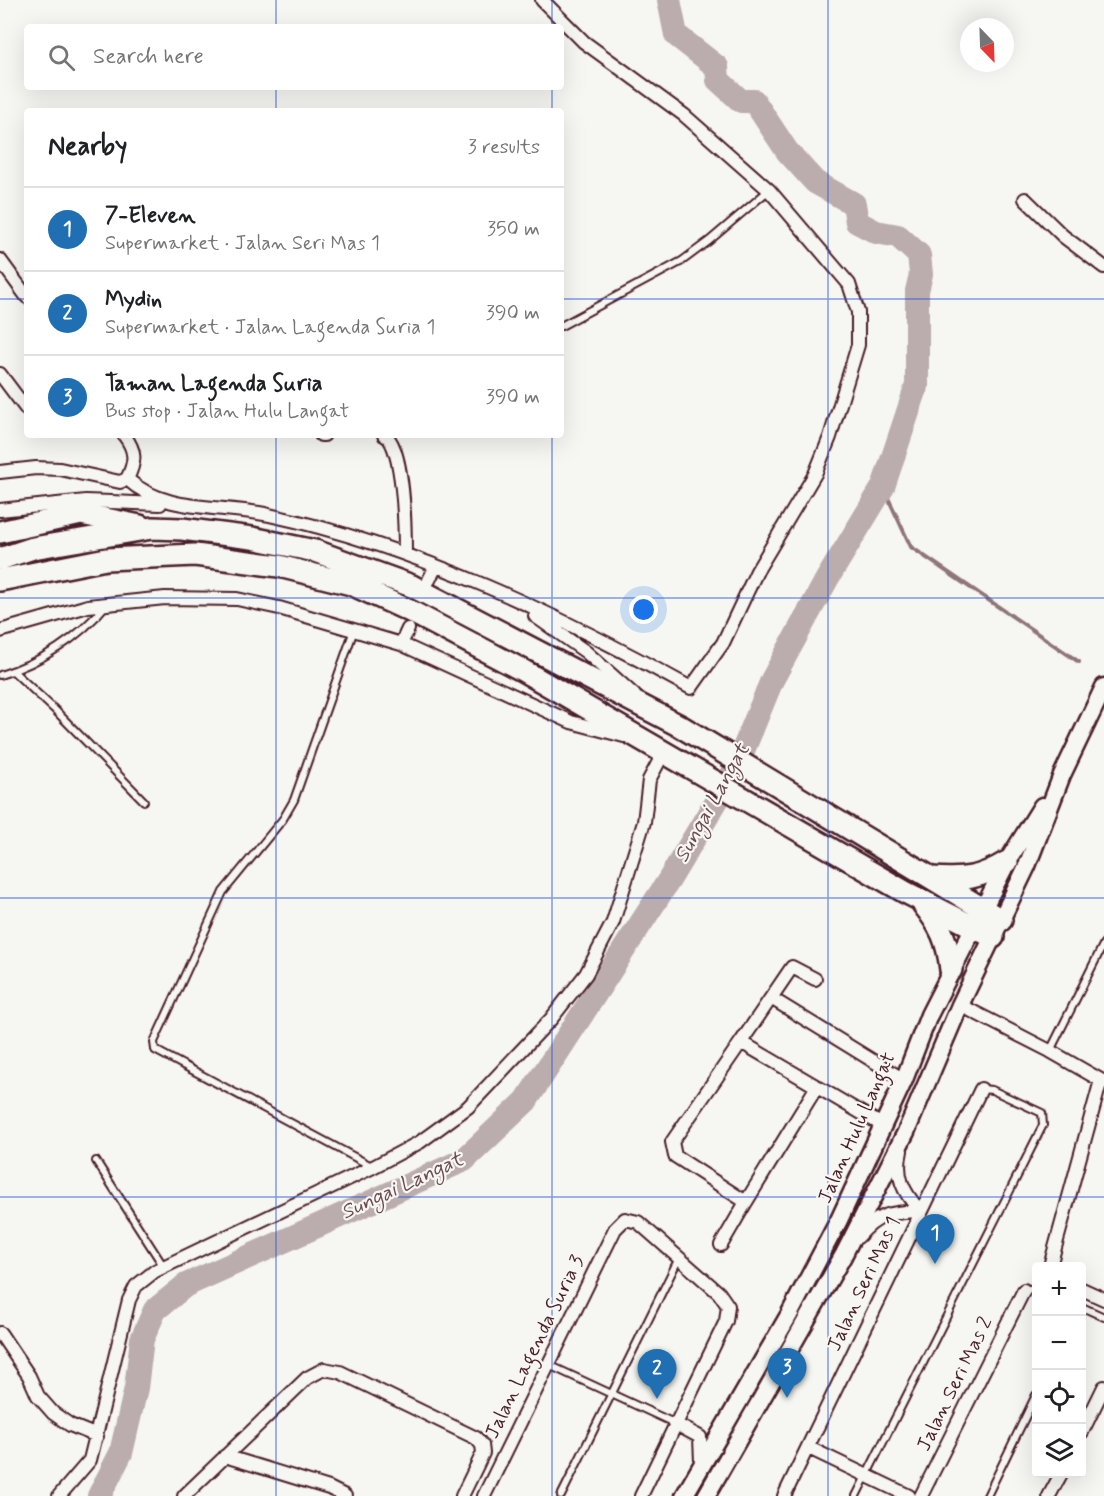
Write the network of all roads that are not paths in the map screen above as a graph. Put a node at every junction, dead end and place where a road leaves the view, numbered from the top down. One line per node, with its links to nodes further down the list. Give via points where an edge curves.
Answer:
1 (542, 0): 2 (street, via 585,42 684,115)
2 (769, 190): 7 (lane, via 682,261); 23 (street, via 849,284 858,312 858,345 815,474 757,571 723,643 691,688 591,635)
3 (1025, 198): 5 (street, via 1063,236)
4 (0, 260): 6 (street)
5 (1104, 267)
6 (24, 293)
7 (564, 324)
8 (0, 374): 9 (street)
9 (24, 407)
10 (126, 438): 13 (street, via 135,457)
11 (387, 438): 18 (street, via 393,444 404,501)
12 (0, 472): 13 (street, via 60,469 113,482)
13 (127, 479): 14 (street, via 168,503)
14 (224, 508): 15 (street, via 86,501); 18 (street, via 316,527)
15 (0, 510)
16 (152, 528): 17 (highway, via 81,513); 19 (highway, via 33,548); 32 (highway, via 252,538 315,551 412,586)
17 (0, 532)
18 (405, 554): 20 (street)
19 (0, 559)
20 (436, 566): 22 (street); 23 (street)
21 (0, 580): 33 (highway, via 106,558 195,555 279,566 340,582 421,616)
22 (429, 580)
23 (515, 601): 32 (street, via 586,652)
24 (108, 604): 26 (street, via 165,598 237,599); 27 (street, via 38,618); 29 (lane, via 87,628)
25 (408, 628): 28 (street)
26 (354, 629): 28 (street); 54 (lane, via 294,800 223,892 154,1042 155,1050)
27 (0, 632)
28 (401, 644): 33 (street, via 571,722)
29 (13, 671): 30 (lane); 35 (lane)
30 (0, 675)
31 (1104, 687): 34 (main road, Jalan Hulu Langat)
32 (655, 713): 37 (highway, via 789,790)
33 (662, 752): 38 (highway); 54 (street, via 649,780 644,822 613,922 586,974 551,1019 468,1107 420,1142)
34 (1062, 775): 36 (main road, Jalan Hulu Langat); 39 (main road, Jalan Hulu Langat, via 1027,866)
35 (144, 801)
36 (1007, 862): 37 (highway, via 986,875 959,880); 39 (main road, Jalan Hulu Langat)
37 (929, 878): 39 (highway)
38 (918, 898): 39 (highway); 41 (highway, via 940,926 948,944)
39 (987, 923): 41 (main road, Jalan Hulu Langat); 44 (main road, Jalan Hulu Langat)
40 (1104, 944): 46 (lane)
41 (951, 970): 47 (main road, Jalan Hulu Langat)
42 (815, 979): 43 (street, via 792,967)
43 (771, 998): 45 (street); 47 (street)
44 (960, 1005): 46 (street); 52 (main road, Jalan Hulu Langat)
45 (741, 1042): 49 (street); 55 (street, via 672,1142 672,1149 675,1156)
46 (1050, 1051): 48 (street)
47 (904, 1080): 51 (main road, Jalan Hulu Langat)
48 (1102, 1081): 60 (street)
49 (816, 1088): 51 (street); 55 (street)
50 (981, 1089): 56 (street, Jalan Seri Mas 1); 78 (lane, via 992,1089 1041,1113 1043,1125)
51 (882, 1125): 77 (main road, Jalan Hulu Langat, via 839,1221)
52 (906, 1132): 56 (street, via 897,1169 902,1187); 58 (main road, Jalan Hulu Langat)
53 (96, 1161): 61 (lane)
54 (373, 1167): 61 (street)
55 (746, 1202): 57 (street)
56 (920, 1211): 58 (street, via 887,1214 870,1222); 75 (street, Jalan Seri Mas 1)
57 (721, 1245)
58 (843, 1256): 89 (main road, Jalan Hulu Langat)
59 (679, 1258): 68 (street, Jalan Lagenda Suria 3, via 638,1222 625,1219 615,1229); 70 (lane); 72 (street, via 729,1306 726,1321)
60 (1051, 1262)
61 (165, 1267): 74 (street, via 136,1286 129,1300)
62 (1030, 1289): 93 (street, Jalan Seri Mas 2)
63 (1086, 1291): 64 (street)
64 (1104, 1299)
65 (1086, 1309): 66 (lane)
66 (1104, 1317)
67 (0, 1333): 74 (street, via 38,1396 53,1413)
68 (548, 1365): 70 (lane); 85 (street, Jalan Lagenda Suria 3)
69 (1104, 1387): 73 (street)
70 (612, 1393): 72 (lane); 86 (lane)
71 (1032, 1403): 94 (lane)
72 (674, 1424): 77 (street, via 700,1437); 87 (street)
73 (1086, 1424)
74 (97, 1437): 81 (street, via 90,1460)
75 (809, 1448): 78 (street); 90 (street, Jalan Seri Mas 1)
76 (225, 1456): 80 (street); 82 (street); 84 (street, Jalan Lagenda Suria 3, via 316,1371 332,1369 476,1438 483,1453)
77 (700, 1469): 88 (main road, Jalan Hulu Langat)
78 (866, 1476): 91 (lane); 92 (street)
79 (1059, 1478): 95 (street)
80 (327, 1492): 83 (street)
81 (59, 1496)
82 (184, 1496)
83 (345, 1496)
84 (462, 1496)
85 (484, 1496)
86 (561, 1496)
87 (641, 1496)
88 (684, 1496)
89 (706, 1496)
90 (784, 1496)
91 (856, 1496)
92 (909, 1496)
93 (921, 1496)
94 (987, 1496)
95 (1050, 1496)

